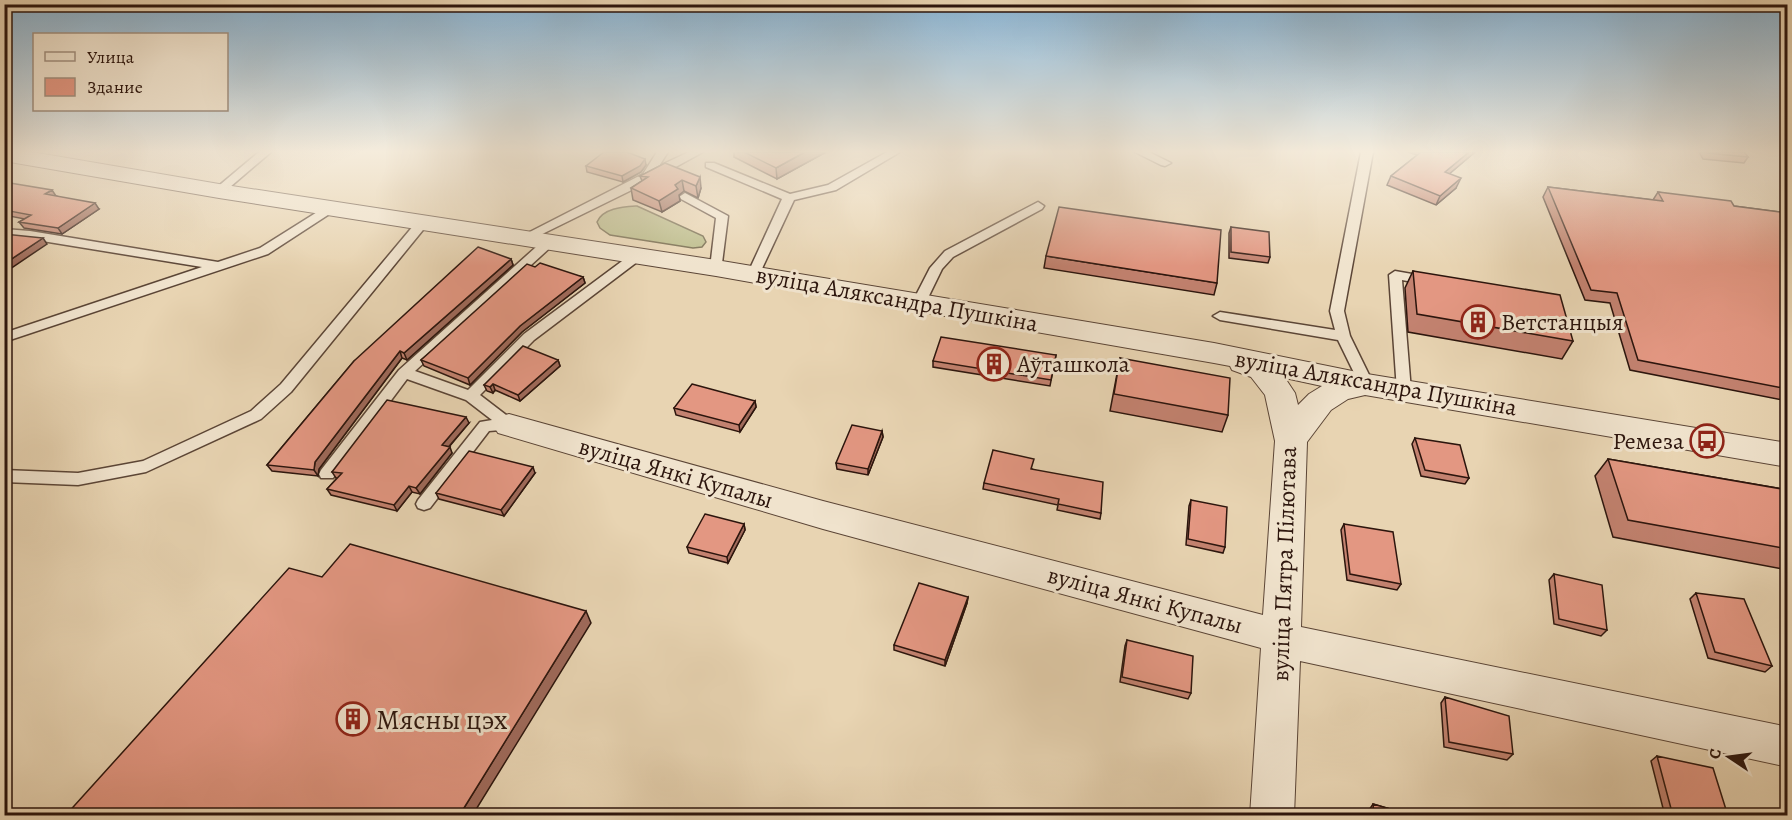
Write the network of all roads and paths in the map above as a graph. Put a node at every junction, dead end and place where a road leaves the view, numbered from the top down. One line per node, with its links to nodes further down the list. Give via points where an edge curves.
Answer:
1 (215, 190): 6 (street, вуліца Аляксандра Пушкіна)
2 (626, 190): 13 (lane)
3 (770, 190): 8 (lane)
4 (822, 190): 8 (lane)
5 (1357, 190): 21 (lane, via 1337,311)
6 (219, 191): 10 (street, вуліца Аляксандра Пушкіна)
7 (686, 197): 16 (lane, via 722,216)
8 (789, 198): 17 (lane)
9 (1038, 206): 19 (lane, via 949,254 936,268)
10 (330, 208): 11 (street, вуліца Аляксандра Пушкіна); 15 (lane, via 264,251)
11 (423, 222): 13 (street, вуліца Аляксандра Пушкіна); 32 (lane, via 286,388 256,415 146,466 78,479)
12 (4, 233): 15 (lane)
13 (537, 240): 14 (street, вуліца Аляксандра Пушкіна); 24 (lane)
14 (637, 255): 16 (street, вуліца Аляксандра Пушкіна); 27 (lane, via 529,337)
15 (219, 266): 22 (lane)
16 (716, 268): 17 (street, вуліца Аляксандра Пушкіна)
17 (753, 275): 19 (street, вуліца Аляксандра Пушкіна)
18 (1439, 283): 26 (lane, via 1395,275)
19 (919, 303): 23 (street, вуліца Аляксандра Пушкіна)
20 (1220, 316): 21 (lane)
21 (1343, 336): 25 (lane)
22 (4, 338)
23 (1214, 353): 25 (street, вуліца Аляксандра Пушкіна); 29 (street, вуліца Пятра Пілютава, via 1262,370 1280,393)
24 (404, 373): 27 (lane); 31 (lane)
25 (1367, 385): 26 (street, вуліца Аляксандра Пушкіна); 29 (street, via 1329,394 1310,410)
26 (1404, 391): 30 (street, вуліца Аляксандра Пушкіна)
27 (471, 396): 28 (lane)
28 (508, 424): 33 (lane, via 484,426); 34 (street, вуліца Янкі Купалы, via 823,515)
29 (1291, 441): 34 (street, вуліца Пятра Пілютава)
30 (1788, 454)
31 (327, 474)
32 (4, 476)
33 (424, 504)
34 (1283, 637): 35 (street, вуліца Янкі Купалы, via 1305,646); 36 (street, вуліца Пятра Пілютава)
35 (1788, 747)
36 (1272, 816)

